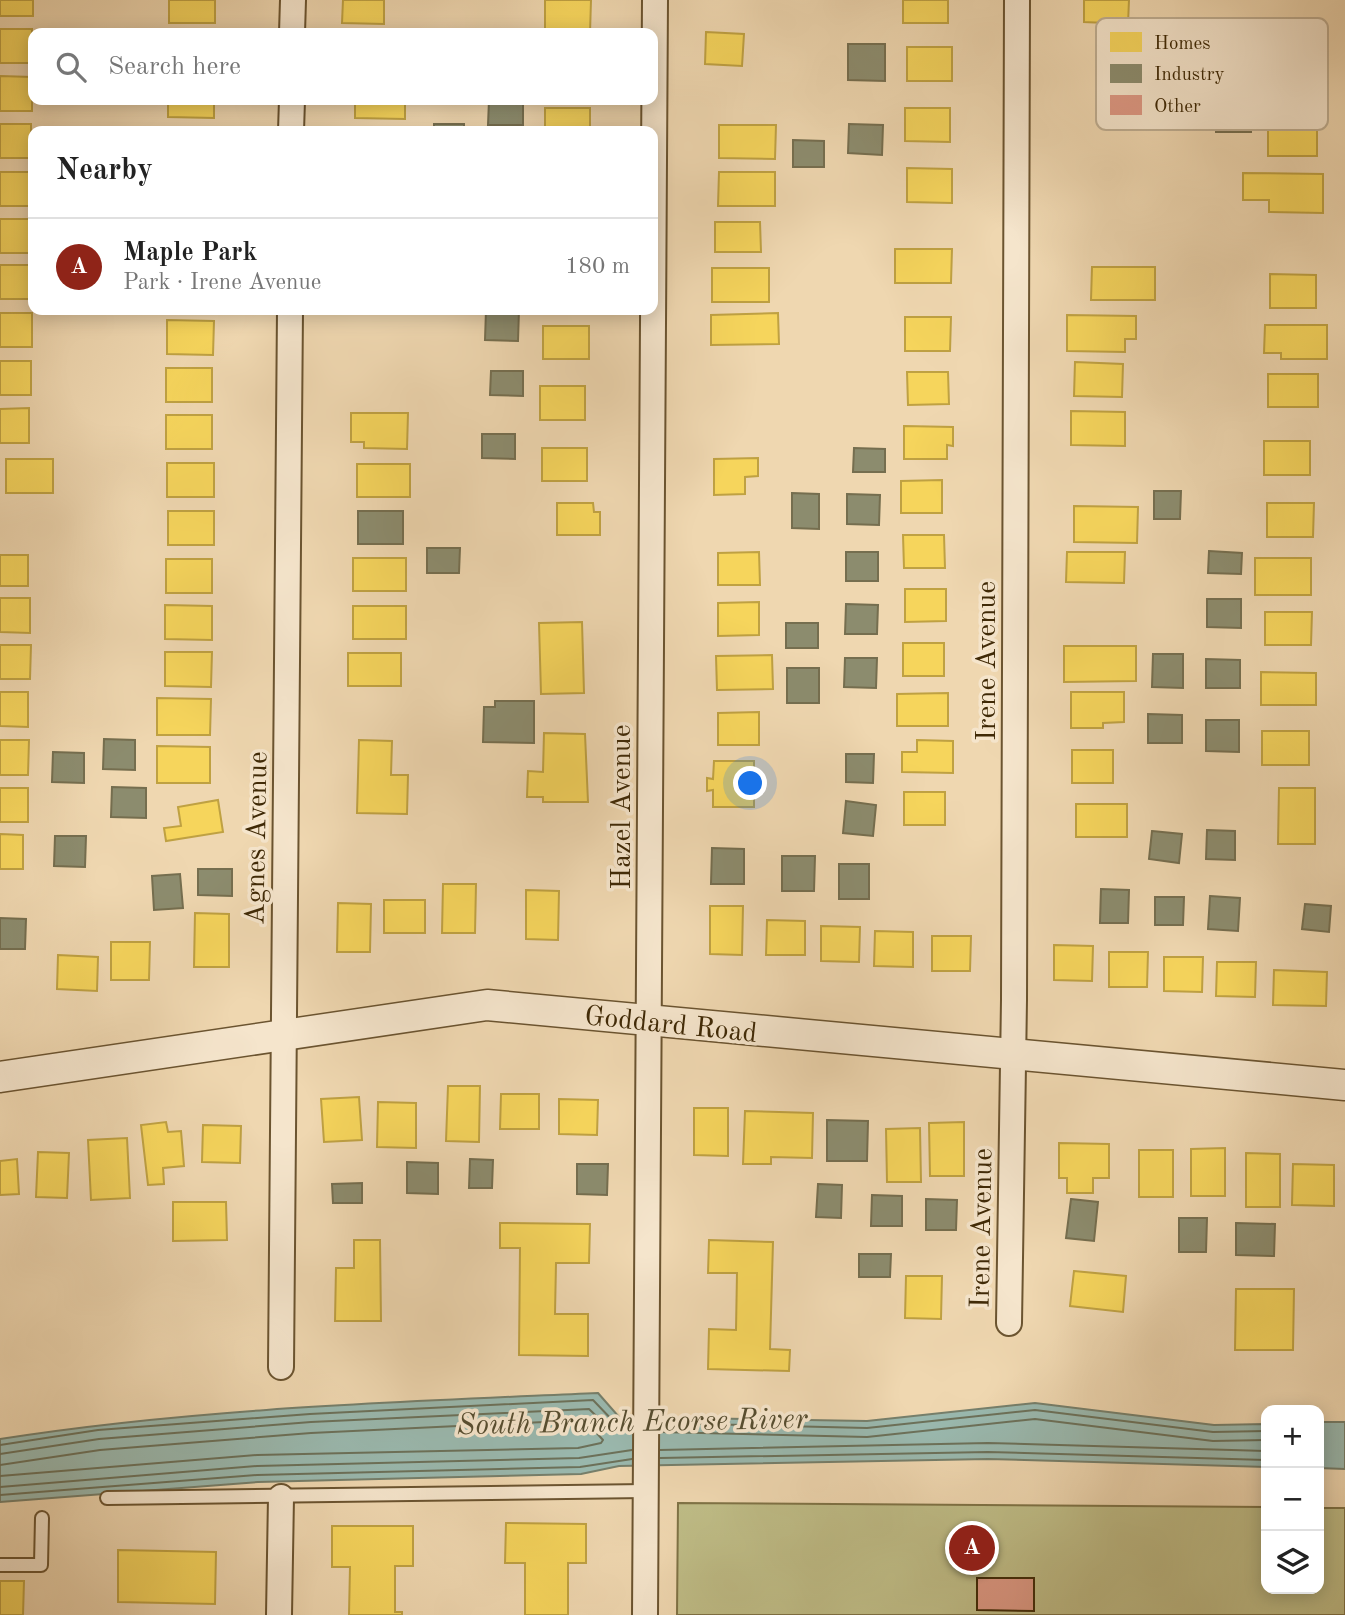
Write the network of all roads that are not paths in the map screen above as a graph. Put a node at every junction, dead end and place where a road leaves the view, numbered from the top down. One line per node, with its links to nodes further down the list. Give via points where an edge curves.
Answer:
1 (293, 0): 4 (street)
2 (655, 0): 5 (street, Hazel Avenue)
3 (1017, 0): 14 (street, Irene Avenue)
4 (292, 28)
5 (655, 28)
6 (292, 105): 8 (street)
7 (654, 105): 9 (street, Hazel Avenue)
8 (291, 126)
9 (654, 126)
10 (290, 315): 13 (street, Agnes Avenue)
11 (653, 315): 12 (street, Hazel Avenue)
12 (648, 1022): 13 (street, Goddard Road, via 487,1005); 14 (street, Goddard Road); 19 (street, Hazel Avenue)
13 (283, 1034): 15 (street, Goddard Road); 18 (street, Agnes Avenue)
14 (1012, 1053): 16 (street, Goddard Road); 17 (street, Irene Avenue)
15 (0, 1077)
16 (1345, 1085)
17 (1009, 1322)
18 (281, 1367)
19 (646, 1491): 20 (lane); 25 (street, Hazel Avenue)
20 (281, 1497): 21 (lane); 24 (street)
21 (107, 1499)
22 (43, 1518): 23 (lane, via 41,1565)
23 (0, 1565)
24 (279, 1615)
25 (645, 1615)

